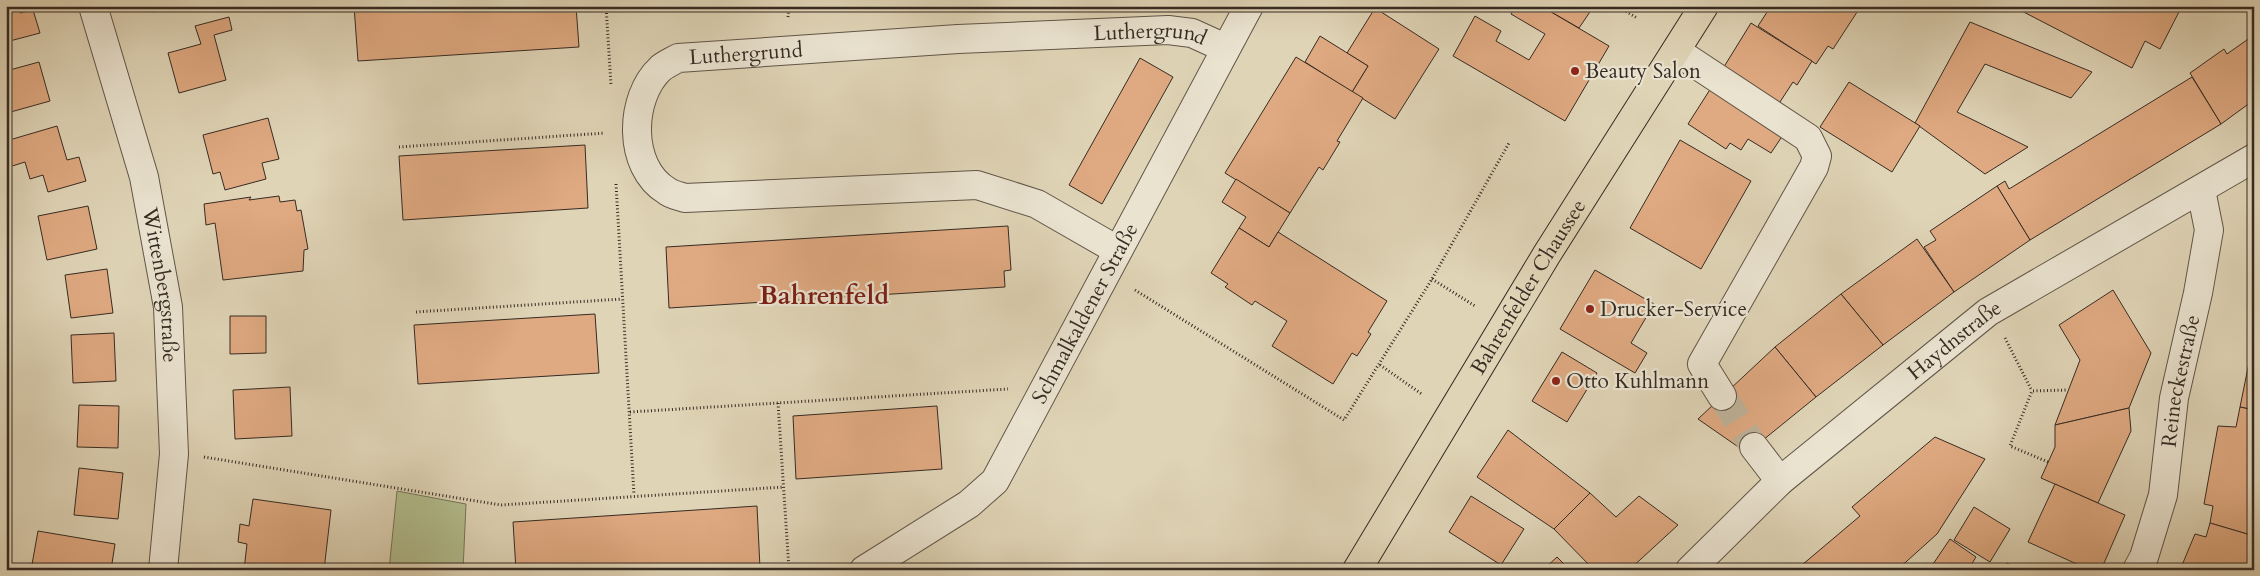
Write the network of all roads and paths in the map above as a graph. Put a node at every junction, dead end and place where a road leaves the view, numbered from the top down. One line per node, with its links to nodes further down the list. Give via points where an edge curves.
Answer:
1 (93, 6): 38 (street, Wittenbergstraße, via 144,177 168,307 174,454)
2 (606, 6): 11 (path)
3 (789, 6): 8 (path)
4 (1249, 6): 9 (street, Schmalkaldener Straße)
5 (1617, 6): 7 (path)
6 (1704, 6): 10 (main road, Bahrenfelder Chaussee)
7 (1637, 18)
8 (788, 21)
9 (1225, 48): 18 (street, Schmalkaldener Straße); 18 (street, Luthergrund, via 1192,33 1168,30 958,38 678,58 662,68 646,88 638,110 640,153 650,174 666,191 685,198 977,185 1037,204)
10 (1676, 51): 29 (street, via 1808,138 1817,156 1814,168 1702,364); 41 (main road, Bahrenfelder Chaussee, via 1547,254)
11 (611, 94)
12 (596, 134): 14 (path)
13 (1509, 143): 19 (path)
14 (398, 147)
15 (2254, 158): 17 (street, Haydnstraße)
16 (616, 182): 20 (path)
17 (2201, 190): 35 (street, Haydnstraße, via 1988,312); 43 (street, Reineckestraße, via 2209,230 2174,398 2163,495 2144,558)
18 (1112, 261): 24 (path, via 1344,420); 25 (street, Schmalkaldener Straße)
19 (1432, 279): 21 (path); 24 (path)
20 (622, 299): 22 (path); 31 (path)
21 (1475, 306)
22 (416, 312)
23 (2012, 349): 27 (path)
24 (1380, 365): 28 (path)
25 (1043, 387): 30 (path); 40 (street, Schmalkaldener Straße, via 994,481 969,504)
26 (2068, 390): 27 (path)
27 (2032, 391): 34 (path, via 2010,446)
28 (1422, 395)
29 (1722, 396)
30 (778, 403): 31 (path); 36 (path)
31 (630, 412): 37 (path)
32 (1754, 447): 35 (street)
33 (200, 457): 37 (path, via 501,505)
34 (2048, 462)
35 (1780, 481): 42 (street, Haydnstraße)
36 (784, 487): 37 (path); 39 (path)
37 (634, 495)
38 (163, 570)
39 (789, 570)
40 (864, 570)
41 (1357, 570)
42 (1690, 570)
43 (2137, 570)

